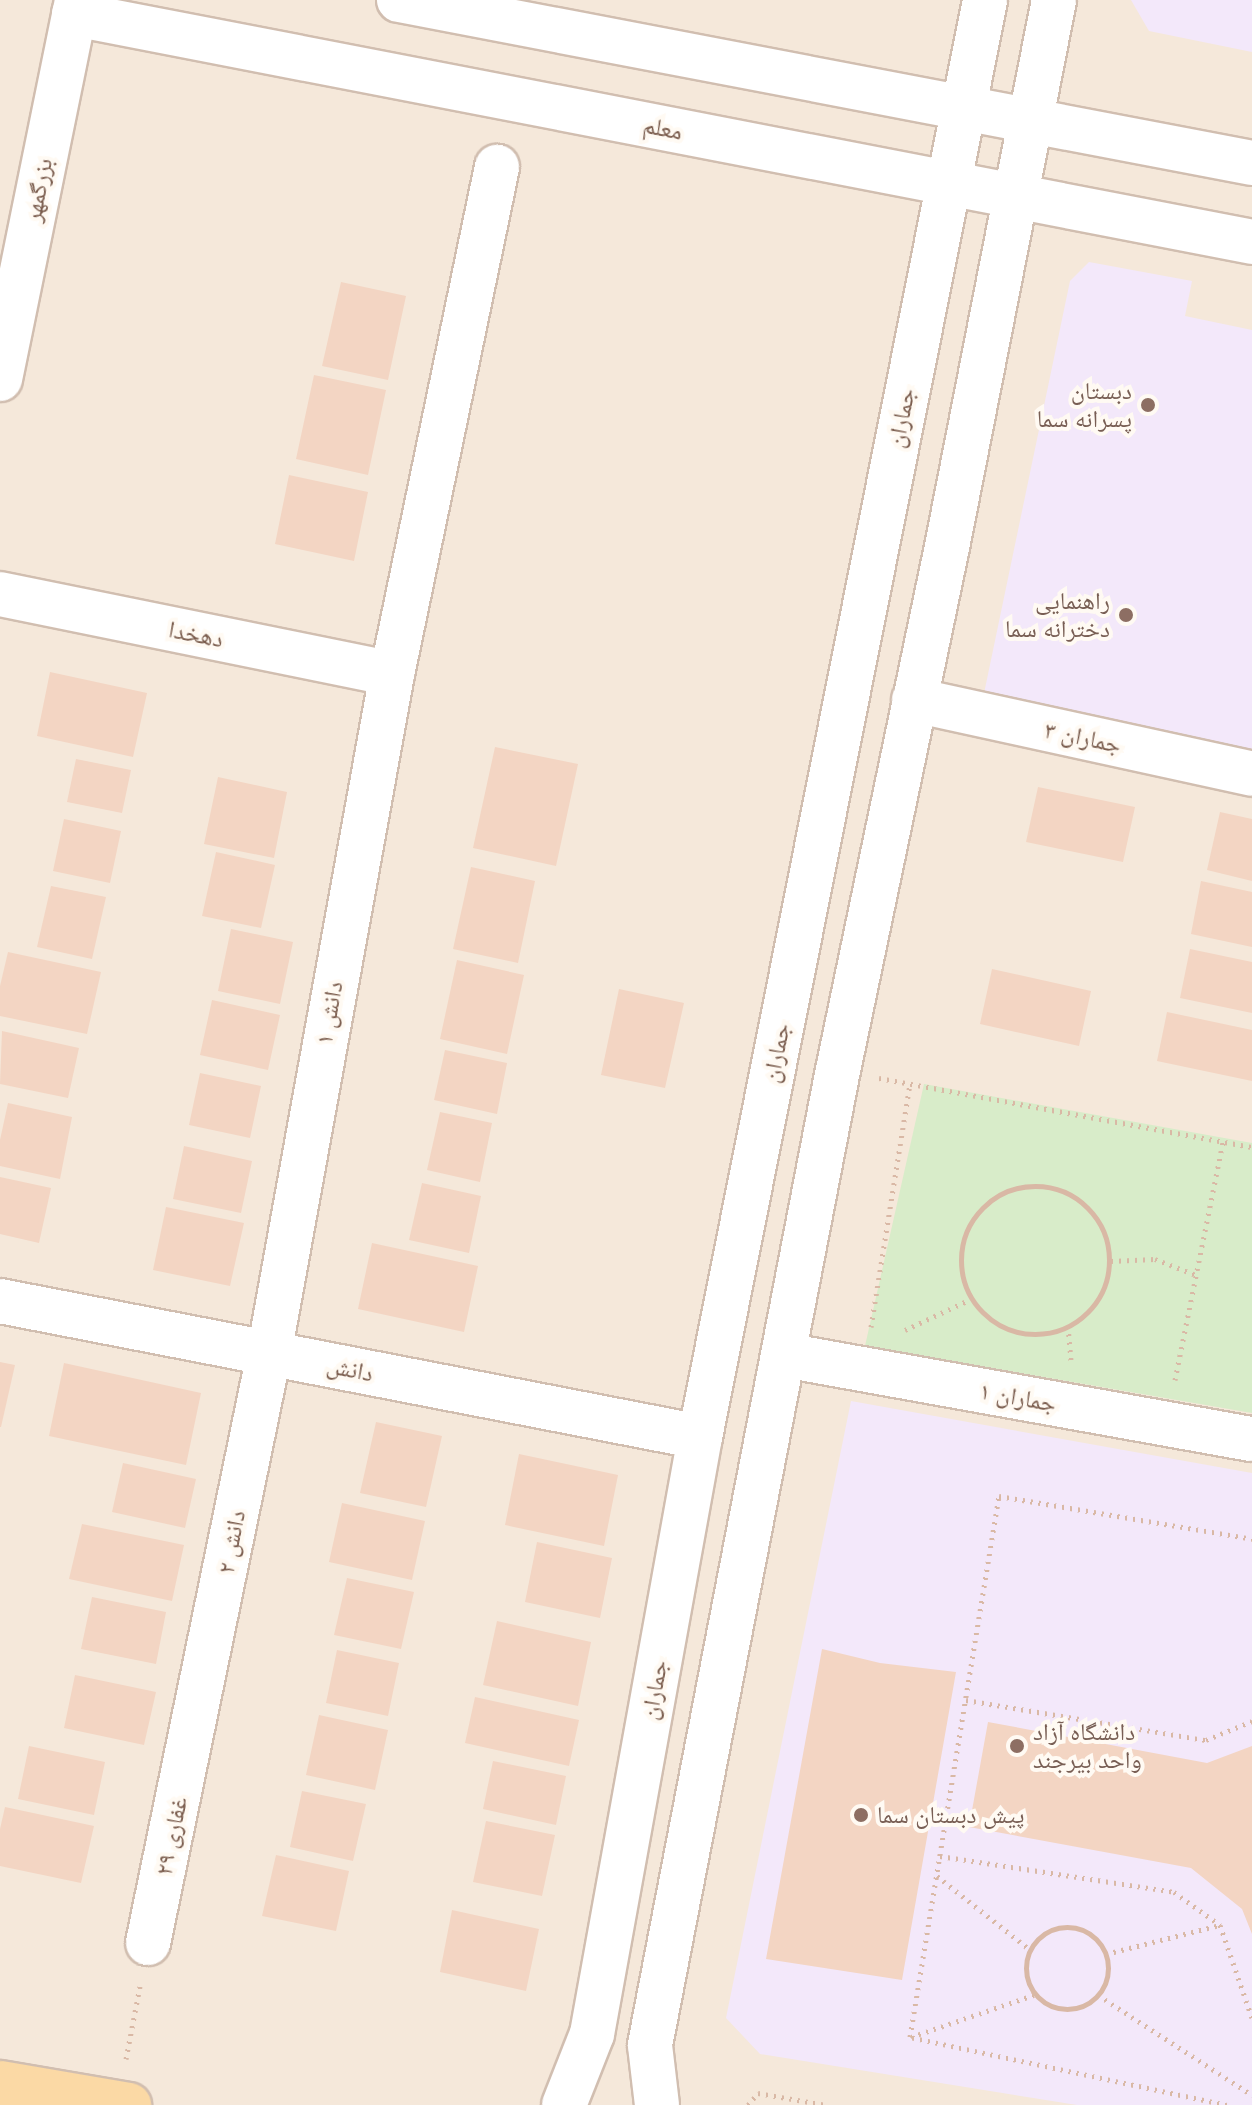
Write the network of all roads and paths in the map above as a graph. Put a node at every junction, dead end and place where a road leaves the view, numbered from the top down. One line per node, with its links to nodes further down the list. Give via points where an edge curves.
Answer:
1 (399, 0): 5 (street)
2 (985, 0): 5 (street, جماران)
3 (1054, 0): 6 (street)
4 (75, 7): 9 (street, معلم); 12 (street, بزرگمهر)
5 (965, 108): 6 (street); 9 (street, جماران)
6 (1031, 121): 7 (street); 10 (street)
7 (1252, 163)
8 (497, 167): 14 (street, دانش ۱)
9 (948, 183): 10 (street, معلم); 28 (street, جماران)
10 (1017, 198): 11 (street, معلم); 15 (street)
11 (1252, 242)
12 (0, 379)
13 (0, 594): 14 (street, دهخدا)
14 (392, 674): 24 (street, دانش ۱)
15 (914, 700): 16 (street, جماران ۳); 17 (street)
16 (1252, 774)
17 (838, 1070): 18 (path); 25 (street)
18 (910, 1083): 19 (path); 26 (path)
19 (1223, 1142): 20 (path); 22 (path)
20 (1252, 1147)
21 (1111, 1261): 21 (path, via 1108,1241 1086,1204 1048,1185 1005,1190 972,1217 959,1258 969,1300 1001,1329 1044,1336 1083,1319 1107,1284); 22 (path, via 1155,1259)
22 (1196, 1275): 27 (path)
23 (0, 1301): 24 (street, دانش)
24 (269, 1354): 28 (street, دانش); 33 (street, دانش ۲)
25 (784, 1355): 26 (street, جماران ۱); 38 (street)
26 (864, 1370): 27 (street, جماران ۱)
27 (1166, 1424): 29 (street, جماران ۱)
28 (700, 1437): 37 (street, جماران)
29 (1252, 1439)
30 (1252, 1539): 31 (path, via 999,1496)
31 (966, 1700): 32 (path, via 1206,1740); 34 (path)
32 (1252, 1721)
33 (193, 1730): 39 (street, غفاری ۲۹)
34 (940, 1856): 35 (path); 36 (path, via 1174,1892)
35 (937, 1876): 40 (path); 45 (path)
36 (1220, 1925): 41 (path); 44 (path)
37 (612, 1927): 38 (street); 49 (street, جماران, via 592,2034)
38 (671, 1939): 50 (street, via 650,2045)
39 (148, 1943): 48 (path)
40 (1029, 1949): 41 (path, via 1046,1932 1069,1926 1092,1935); 42 (path, via 1025,1972)
41 (1106, 1954): 43 (path, via 1108,1976)
42 (1034, 1995): 43 (path, via 1054,2008 1078,2009); 45 (path)
43 (1098, 1995): 47 (path)
44 (1252, 2018)
45 (910, 2037): 53 (path)
46 (0, 2083): 48 (main road)
47 (1252, 2095)
48 (123, 2104)
49 (564, 2105)
50 (657, 2105)
51 (748, 2105): 52 (path, via 758,2093)
52 (826, 2105)
53 (1227, 2105)

